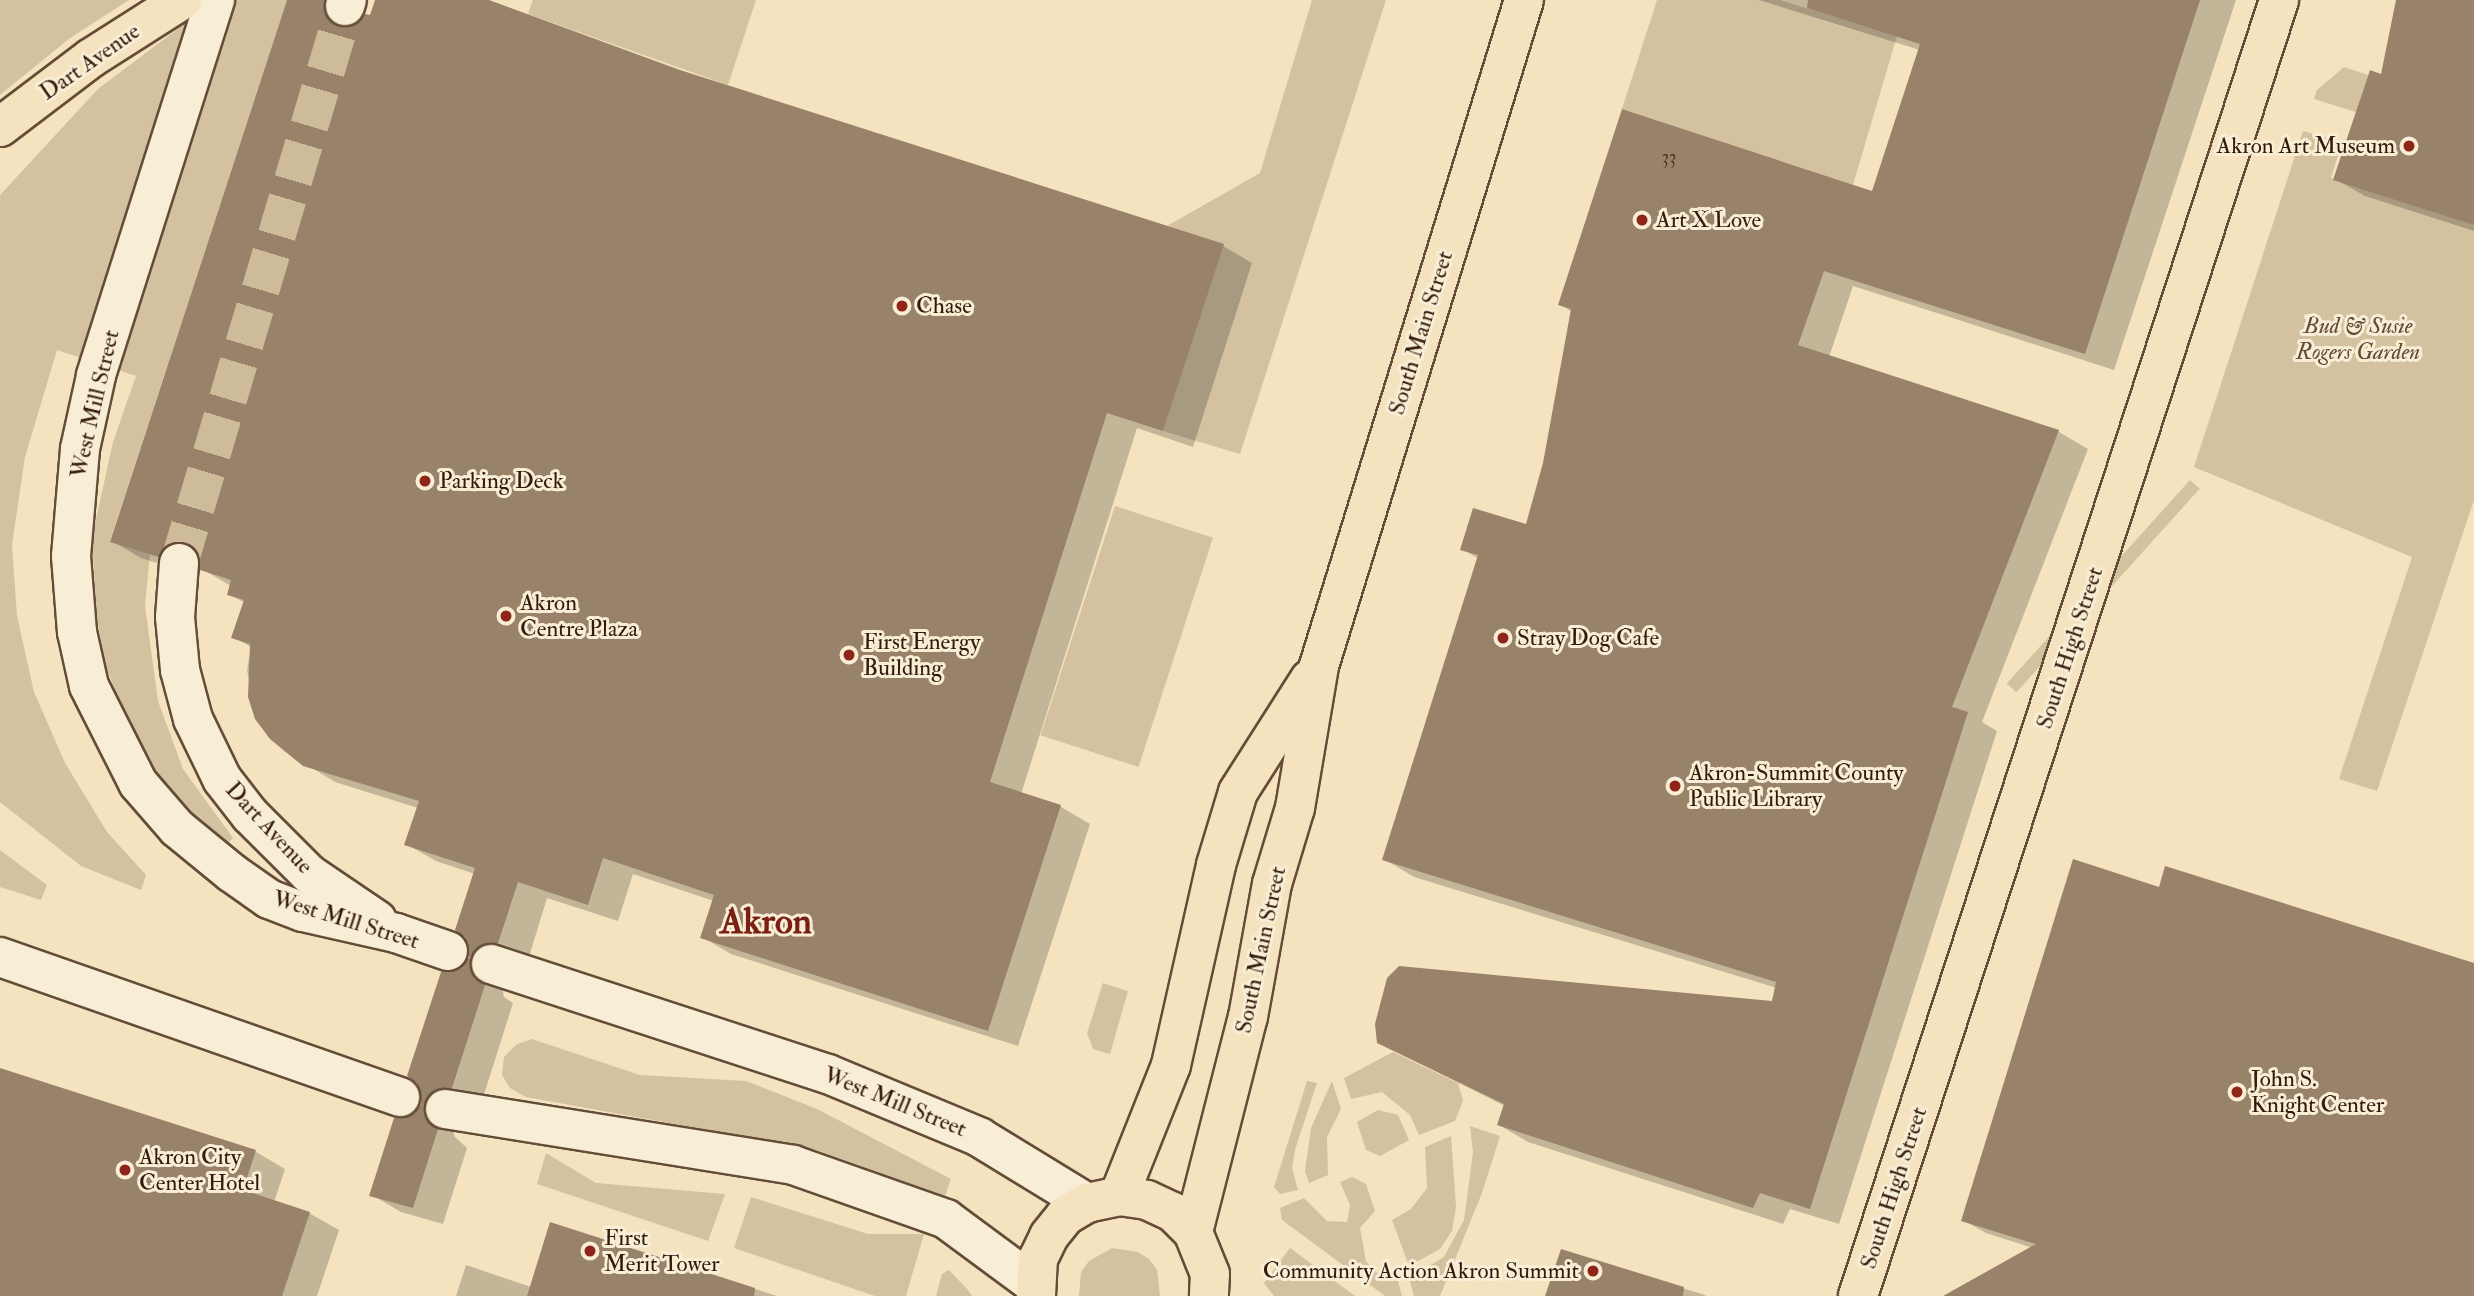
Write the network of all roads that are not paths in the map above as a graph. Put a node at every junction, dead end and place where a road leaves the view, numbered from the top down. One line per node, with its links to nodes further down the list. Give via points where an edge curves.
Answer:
1 (181, 0): 5 (main road, Dart Avenue, via 91,58)
2 (215, 0): 8 (street, West Mill Street, via 96,376 80,449 71,556 76,632 89,686 110,732 138,783 170,819 269,899 303,912)
3 (1524, 0): 7 (main road, South Main Street)
4 (2279, 0): 18 (main road, South High Street)
5 (0, 127)
6 (179, 564): 8 (street, Dart Avenue, via 174,617 180,670 193,719 222,779 250,815 309,874)
7 (1319, 666): 14 (main road, South Main Street, via 1238,792 1216,865 1171,1065); 15 (main road, South Main Street, via 1295,808 1272,884 1245,1029)
8 (396, 933): 9 (street, West Mill Street)
9 (448, 951)
10 (0, 957): 12 (street)
11 (491, 964): 14 (street, West Mill Street, via 828,1074 979,1137)
12 (400, 1097)
13 (445, 1109): 16 (street, via 793,1165 946,1219)
14 (1103, 1200): 15 (main road, via 1147,1199 1173,1212); 16 (main road, via 1065,1216 1049,1236 1038,1259)
15 (1193, 1232): 17 (main road, via 1210,1274)
16 (1035, 1290)
17 (1209, 1296)
18 (1858, 1296)

